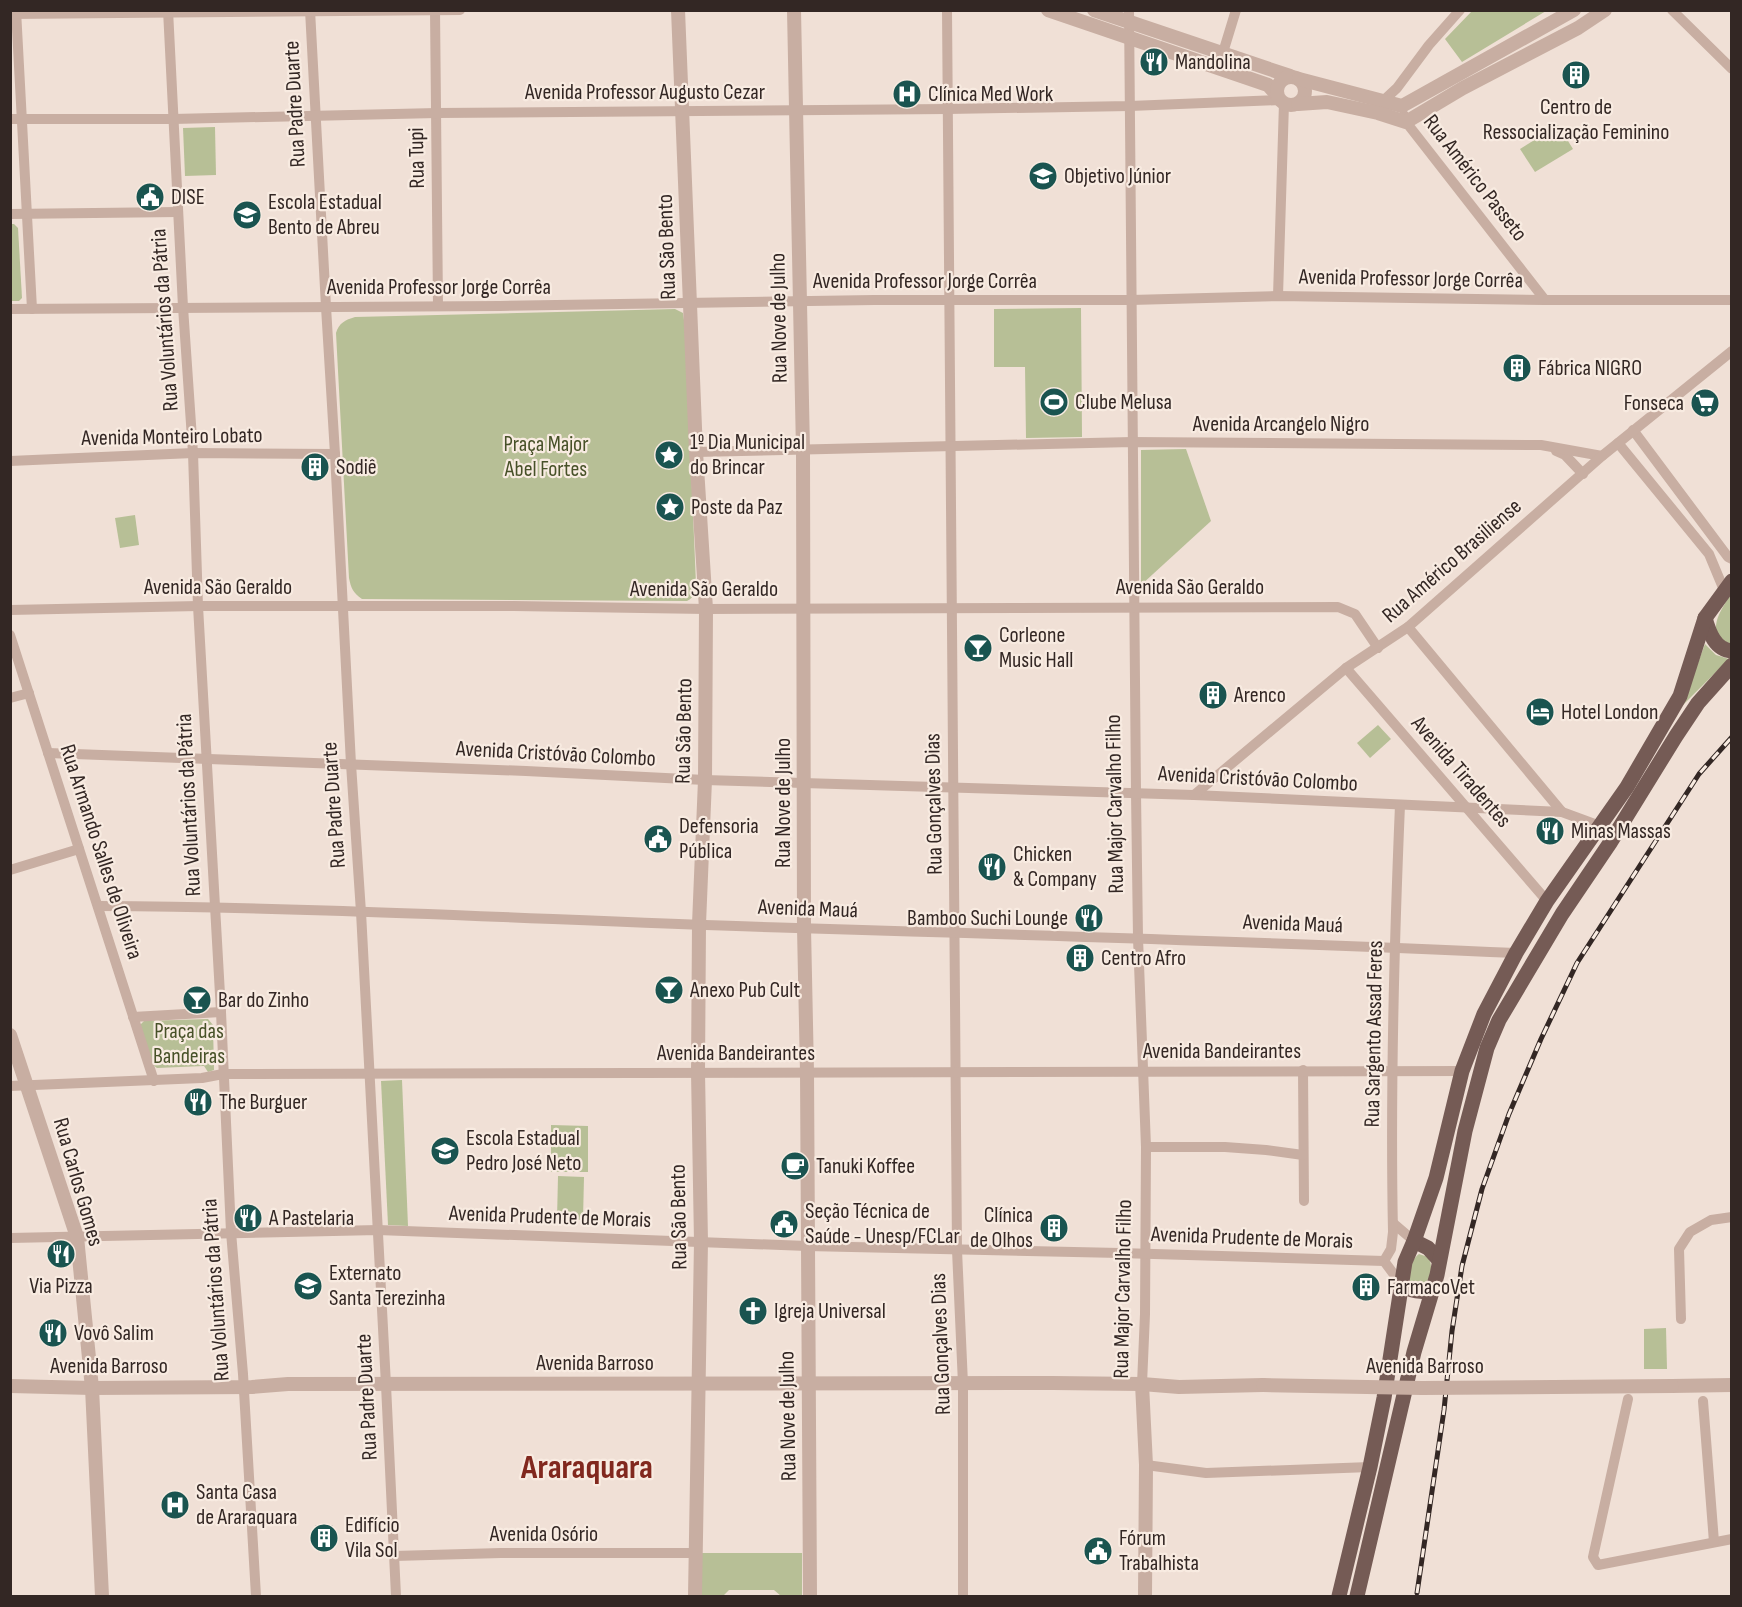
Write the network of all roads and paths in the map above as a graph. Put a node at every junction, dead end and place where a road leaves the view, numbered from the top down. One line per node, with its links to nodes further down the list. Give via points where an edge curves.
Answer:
1 (460, 10): 13 (street)
2 (678, 10): 30 (street, Rua São Bento)
3 (794, 10): 29 (street, Rua Nove de Julho)
4 (947, 10): 28 (street, Rua Gonçalves Dias)
5 (1048, 10): 16 (street)
6 (1094, 10): 17 (street)
7 (1236, 10): 20 (street)
8 (1460, 10): 27 (street)
9 (1605, 10): 18 (street)
10 (1672, 10): 22 (street)
11 (168, 11): 12 (street); 15 (street); 34 (street, Rua Voluntários da Pátria)
12 (310, 11): 13 (street); 32 (street, Rua Padre Duarte)
13 (435, 11): 31 (street, Rua Tupi)
14 (1573, 11): 18 (street); 26 (street)
15 (14, 13): 33 (street)
16 (1063, 13): 19 (street)
17 (1129, 16): 19 (street, Rua Major Carvalho Filho); 20 (street)
18 (1578, 28): 35 (street)
19 (1129, 37): 21 (street); 25 (street, Rua Major Carvalho Filho)
20 (1223, 54): 21 (street); 23 (street)
21 (1219, 68): 24 (street, via 1268,85)
22 (1731, 69)
23 (1295, 77): 24 (street, via 1282,79 1277,86); 24 (street, via 1303,82 1306,92 1302,101); 27 (street)
24 (1285, 101): 25 (street, Avenida Professor Augusto Cezar); 27 (street); 39 (street)
25 (1130, 106): 28 (street, Avenida Professor Augusto Cezar); 41 (street, Rua Major Carvalho Filho)
26 (1402, 106): 27 (street); 35 (street, Rua Américo Passeto)
27 (1380, 107): 35 (street)
28 (948, 109): 29 (street, Avenida Professor Augusto Cezar); 40 (street, Rua Gonçalves Dias)
29 (796, 110): 30 (street, Avenida Professor Augusto Cezar); 44 (street, Rua Nove de Julho)
30 (683, 112): 31 (street, Avenida Professor Augusto Cezar); 45 (street, Rua São Bento)
31 (436, 113): 32 (street, Avenida Professor Augusto Cezar); 46 (street, Rua Tupi)
32 (315, 116): 34 (street, Avenida Professor Augusto Cezar); 48 (street, Rua Padre Duarte)
33 (16, 119): 34 (street, Avenida Professor Augusto Cezar); 38 (street)
34 (173, 119): 36 (street, Rua Voluntários da Pátria)
35 (1406, 122): 42 (street, Rua Américo Passeto)
36 (178, 212): 38 (street); 47 (street, Rua Voluntários da Pátria)
37 (10, 214): 38 (street)
38 (27, 214): 50 (street)
39 (1278, 296): 41 (street, Avenida Professor Jorge Corrêa); 42 (street, Avenida Professor Jorge Corrêa)
40 (950, 300): 41 (street, Avenida Professor Jorge Corrêa); 44 (street, Avenida Professor Jorge Corrêa); 56 (street, Rua Gonçalves Dias)
41 (1131, 300): 53 (street, Rua Major Carvalho Filho)
42 (1545, 300): 43 (street, Avenida Professor Jorge Corrêa)
43 (1731, 300)
44 (800, 301): 45 (street, Avenida Professor Jorge Corrêa); 57 (street, Rua Nove de Julho)
45 (690, 304): 46 (street, Avenida Professor Jorge Corrêa); 58 (street, Rua São Bento)
46 (438, 306): 48 (street, Avenida Professor Jorge Corrêa)
47 (183, 307): 48 (street, Avenida Professor Jorge Corrêa); 50 (street, Avenida Professor Jorge Corrêa); 59 (street, Rua Voluntários da Pátria)
48 (326, 307): 60 (street, Rua Padre Duarte)
49 (10, 309): 50 (street, Avenida Professor Jorge Corrêa)
50 (32, 309)
51 (1731, 351): 52 (street, Rua Américo Brasiliense)
52 (1633, 430): 54 (street, Rua Américo Brasiliense); 64 (street)
53 (1132, 442): 55 (street, Avenida Arcangelo Nigro); 56 (street, Avenida Arcangelo Nigro); 71 (street, Rua Major Carvalho Filho)
54 (1618, 443): 61 (street, Rua Américo Brasiliense); 65 (street)
55 (1541, 446): 61 (street, Avenida Arcangelo Nigro); 63 (street, Avenida Arcangelo Nigro, via 1565,455)
56 (951, 447): 57 (street, Avenida Arcangelo Nigro); 70 (street, Rua Gonçalves Dias)
57 (803, 450): 58 (street, Avenida Arcangelo Nigro); 72 (street, Rua Nove de Julho)
58 (696, 452): 73 (street, Rua São Bento)
59 (193, 453): 60 (street, Avenida Monteiro Lobato); 62 (street, Avenida Monteiro Lobato); 68 (street, Rua Voluntários da Pátria)
60 (335, 454): 69 (street, Rua Padre Duarte)
61 (1602, 456): 63 (street, Rua Américo Brasiliense)
62 (10, 461)
63 (1582, 474): 76 (street, Rua Américo Brasiliense)
64 (1683, 498): 65 (street); 66 (street)
65 (1671, 507): 67 (street)
66 (1731, 559)
67 (1728, 585): 75 (main road)
68 (198, 606): 69 (street, Avenida São Geraldo); 74 (street, Avenida São Geraldo); 85 (street, Rua Voluntários da Pátria)
69 (343, 607): 73 (street, Avenida São Geraldo); 86 (street, Rua Padre Duarte)
70 (952, 607): 71 (street, Avenida São Geraldo); 72 (street, Avenida São Geraldo); 89 (street, Rua Gonçalves Dias)
71 (1135, 607): 78 (street, Avenida São Geraldo, via 1338,607 1355,614); 90 (street, Rua Major Carvalho Filho)
72 (804, 608): 73 (street, Avenida São Geraldo); 88 (street, Rua Nove de Julho)
73 (706, 609): 87 (street, Rua São Bento)
74 (10, 610)
75 (1705, 618): 79 (main road, via 1709,634); 95 (main road, via 1680,696)
76 (1408, 627): 78 (street, Rua Américo Brasiliense); 94 (street)
77 (10, 635): 82 (street, Rua Armando Salles de Oliveira)
78 (1378, 648): 81 (street, Rua Américo Brasiliense)
79 (1731, 651)
80 (1731, 665): 137 (main road, via 1676,736 1498,1020 1465,1128)
81 (1346, 668): 91 (street, Rua Américo Brasiliense); 93 (street, Avenida Tiradentes)
82 (29, 693): 83 (street); 84 (street, Rua Armando Salles de Oliveira)
83 (10, 698)
84 (48, 753): 85 (street, Avenida Cristóvão Colombo); 96 (street, Rua Armando Salles de Oliveira)
85 (207, 759): 86 (street, Avenida Cristóvão Colombo); 100 (street, Rua Voluntários da Pátria)
86 (351, 764): 87 (street, Avenida Cristóvão Colombo); 101 (street, Rua Padre Duarte)
87 (705, 780): 88 (street, Avenida Cristóvão Colombo); 102 (street, Rua São Bento)
88 (804, 783): 89 (street, Avenida Cristóvão Colombo); 103 (street, Rua Nove de Julho)
89 (953, 788): 90 (street, Avenida Cristóvão Colombo); 104 (street, Rua Gonçalves Dias)
90 (1136, 793): 91 (street, Avenida Cristóvão Colombo); 105 (street, Rua Major Carvalho Filho)
91 (1194, 795): 92 (street, Avenida Cristóvão Colombo)
92 (1400, 805): 93 (street, Avenida Cristóvão Colombo); 106 (street, Rua Sargento Assad Feres)
93 (1468, 808): 94 (street, Avenida Cristóvão Colombo); 98 (street, Avenida Tiradentes)
94 (1562, 812): 95 (street, Avenida Cristóvão Colombo)
95 (1600, 826): 98 (main road)
96 (79, 849): 97 (street); 99 (street, Rua Armando Salles de Oliveira)
97 (10, 870)
98 (1547, 901): 107 (main road)
99 (98, 906): 100 (street, Avenida Mauá); 109 (street, Rua Armando Salles de Oliveira)
100 (214, 906): 101 (street, Avenida Mauá); 108 (street, Rua Voluntários da Pátria)
101 (361, 912): 102 (street, Avenida Mauá); 119 (street, Rua Padre Duarte)
102 (699, 924): 103 (street, Avenida Mauá); 115 (street, Rua São Bento)
103 (804, 928): 104 (street, Avenida Mauá); 116 (street, Rua Nove de Julho)
104 (955, 933): 105 (street, Avenida Mauá); 117 (street, Rua Gonçalves Dias)
105 (1138, 939): 106 (street, Avenida Mauá); 113 (street, Rua Major Carvalho Filho)
106 (1394, 947): 107 (street, Avenida Mauá); 112 (street, Rua Sargento Assad Feres)
107 (1516, 953): 114 (main road, via 1484,1014)
108 (221, 1012): 109 (street); 118 (street, Rua Voluntários da Pátria)
109 (133, 1017): 120 (street, Rua Armando Salles de Oliveira)
110 (10, 1035): 122 (street, Rua Carlos Gomes)
111 (1303, 1070): 112 (street, Avenida Bandeirantes); 113 (street, Avenida Bandeirantes); 124 (street)
112 (1391, 1070): 114 (street, Avenida Bandeirantes); 127 (street, Rua Sargento Assad Feres)
113 (1144, 1071): 117 (street, Avenida Bandeirantes); 123 (street, Rua Major Carvalho Filho)
114 (1462, 1071): 132 (main road, via 1436,1178)
115 (698, 1072): 116 (street, Avenida Bandeirantes); 119 (street, Avenida Bandeirantes); 133 (street, Rua São Bento)
116 (807, 1072): 117 (street, Avenida Bandeirantes); 134 (street, Rua Nove de Julho)
117 (957, 1072): 135 (street, Rua Gonçalves Dias)
118 (223, 1074): 119 (street, Avenida Bandeirantes); 120 (street, Avenida Bandeirantes); 129 (street, Rua Voluntários da Pátria)
119 (370, 1075): 128 (street, Rua Padre Duarte)
120 (154, 1080): 122 (street, Avenida Bandeirantes)
121 (10, 1086): 122 (street, Avenida Bandeirantes)
122 (27, 1086): 130 (street, Rua Carlos Gomes)
123 (1146, 1147): 124 (street, via 1225,1147); 136 (street, Rua Major Carvalho Filho)
124 (1303, 1155): 125 (street)
125 (1304, 1200)
126 (1731, 1217): 141 (street, via 1712,1220 1690,1232 1679,1250)
127 (1393, 1223): 132 (street); 138 (street, Rua Sargento Assad Feres, via 1391,1249)
128 (378, 1230): 129 (street, Avenida Prudente de Morais); 133 (street, Avenida Prudente de Morais); 146 (street, Rua Padre Duarte)
129 (231, 1232): 130 (street, Avenida Prudente de Morais); 149 (street, Rua Voluntários da Pátria)
130 (77, 1237): 131 (street, Avenida Prudente de Morais); 151 (street, Rua Carlos Gomes)
131 (10, 1238)
132 (1414, 1241): 137 (main road); 139 (main road)
133 (701, 1242): 134 (street, Avenida Prudente de Morais); 142 (street, Rua São Bento)
134 (807, 1246): 135 (street, Avenida Prudente de Morais); 143 (street, Rua Nove de Julho)
135 (957, 1250): 136 (street, Avenida Prudente de Morais); 144 (street, Rua Gonçalves Dias)
136 (1144, 1254): 138 (street, Avenida Prudente de Morais); 145 (street, Rua Major Carvalho Filho)
137 (1439, 1260): 140 (main road)
138 (1384, 1262): 139 (street, Avenida Prudente de Morais)
139 (1401, 1284): 140 (main road, via 1412,1291); 156 (main road)
140 (1433, 1290): 169 (main road, via 1414,1352)
141 (1681, 1319)
142 (699, 1384): 143 (street, Avenida Barroso); 146 (street, Avenida Barroso); 159 (street, Rua São Bento)
143 (808, 1384): 144 (street, Avenida Barroso); 165 (street, Rua Nove de Julho)
144 (963, 1384): 145 (street, Avenida Barroso); 166 (street, Rua Gonçalves Dias)
145 (1143, 1384): 150 (street, Avenida Barroso); 154 (street, Rua Major Carvalho Filho)
146 (386, 1385): 149 (street, Avenida Barroso); 160 (street, Rua Padre Duarte)
147 (1731, 1385): 150 (street, Avenida Barroso, bridge)
148 (10, 1386): 151 (street, Avenida Barroso)
149 (243, 1387): 151 (street, Avenida Barroso); 162 (street, Rua Voluntários da Pátria)
150 (1179, 1387): 154 (street, Avenida Barroso)
151 (92, 1388): 161 (street, Rua Carlos Gomes)
152 (1628, 1400): 158 (street, via 1593,1557 1598,1565)
153 (1703, 1401): 158 (street)
154 (1143, 1404): 155 (street, Rua Major Carvalho Filho)
155 (1146, 1465): 156 (street, via 1206,1473); 167 (street, Rua Major Carvalho Filho)
156 (1370, 1467): 168 (main road)
157 (1731, 1539): 158 (street)
158 (1714, 1542)
159 (695, 1553): 160 (street, Avenida Osório); 164 (street, Rua São Bento)
160 (394, 1556): 163 (street, Rua Padre Duarte)
161 (102, 1596)
162 (256, 1596)
163 (396, 1596)
164 (695, 1596)
165 (810, 1596)
166 (963, 1596)
167 (1145, 1596)
168 (1339, 1596)
169 (1357, 1596)

